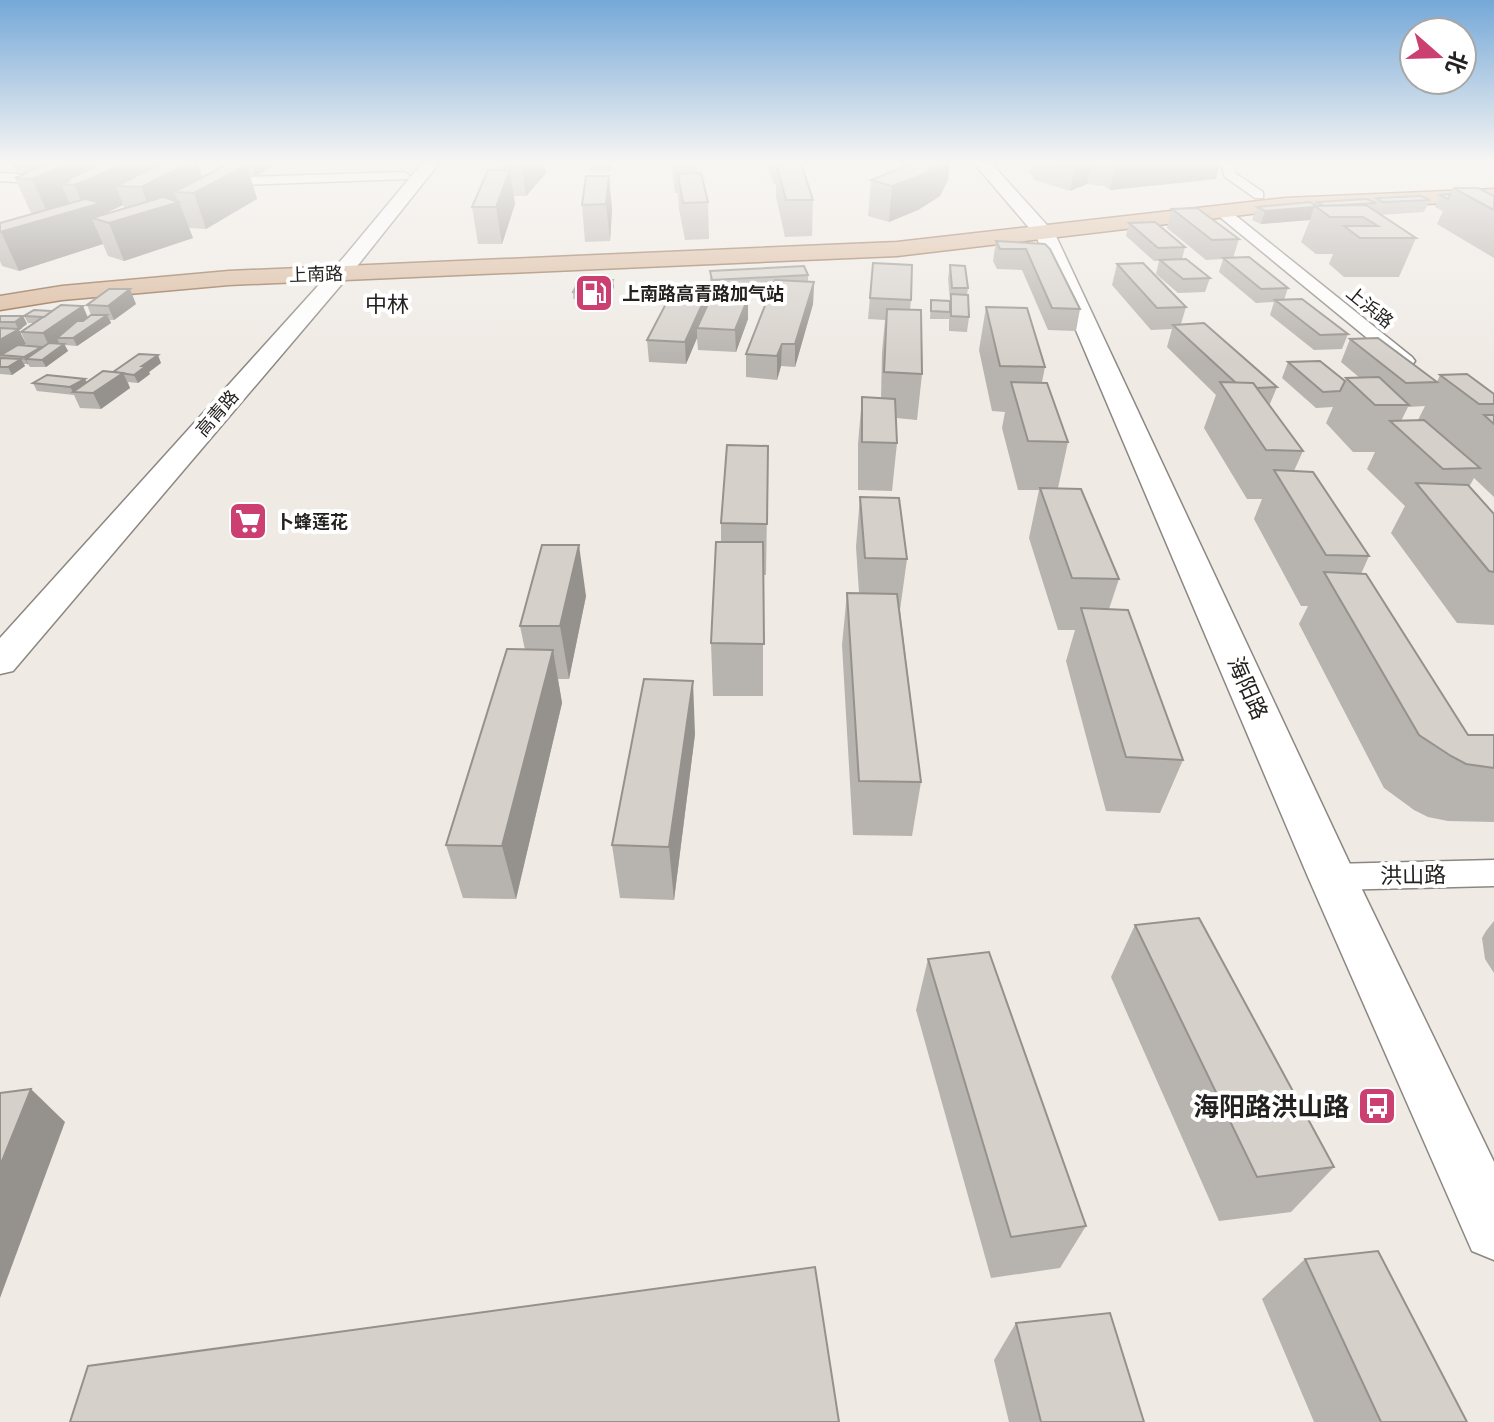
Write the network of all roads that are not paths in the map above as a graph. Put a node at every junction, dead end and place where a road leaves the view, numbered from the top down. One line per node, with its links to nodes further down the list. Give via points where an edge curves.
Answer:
1 (363, 228): 6 (main road, 高青路)
2 (369, 228): 6 (main road, 高青路)
3 (1039, 228): 6 (main road, 上南路, via 897,249)
4 (1041, 228): 13 (main road, 海阳路)
5 (1243, 228): 9 (street, 上浜路)
6 (332, 268): 7 (main road, 上南路, via 170,273); 8 (main road, 上南路); 10 (main road, 高青路); 11 (main road, 高青路)
7 (0, 291)
8 (0, 303)
9 (1420, 373)
10 (0, 625)
11 (0, 662)
12 (1494, 873): 13 (street, 洪山路)
13 (1332, 877): 14 (main road, 海阳路)
14 (1494, 1229)

